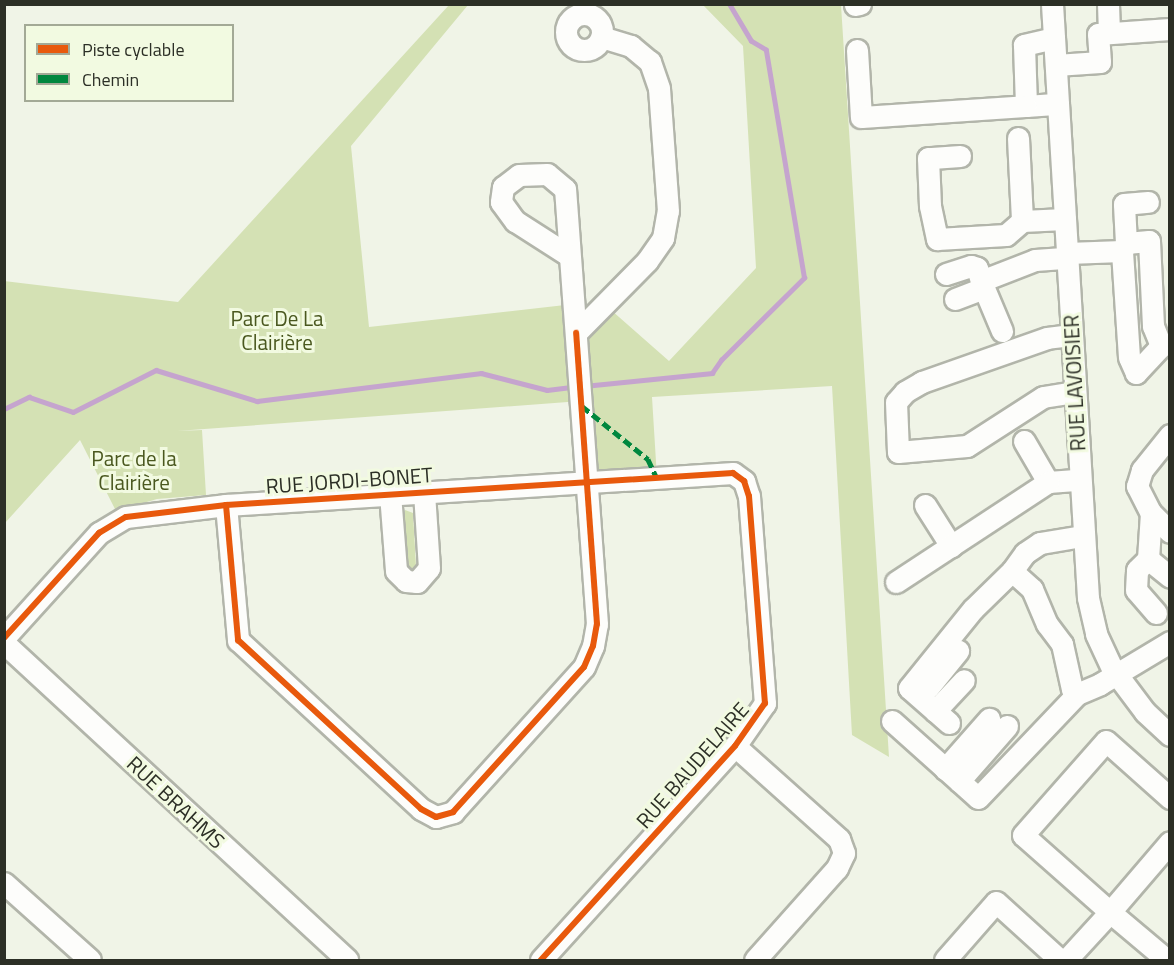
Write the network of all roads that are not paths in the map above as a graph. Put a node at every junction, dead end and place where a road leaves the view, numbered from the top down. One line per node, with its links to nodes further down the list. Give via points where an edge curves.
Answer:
1 (860, 4): 4 (street)
2 (1052, 4): 8 (street, RUE LAVOISIER)
3 (1108, 4): 6 (street)
4 (855, 5)
5 (1170, 30): 6 (street)
6 (1109, 33): 10 (street, via 1098,34 1100,62)
7 (601, 37): 24 (street, via 632,46 650,62 658,88 668,212 663,238 647,261)
8 (1054, 39): 10 (street, RUE LAVOISIER); 12 (street, via 1024,45)
9 (857, 50): 12 (street, via 861,117)
10 (1056, 65): 11 (street, RUE LAVOISIER)
11 (1058, 104): 12 (street); 16 (street, RUE LAVOISIER)
12 (1026, 106)
13 (1018, 138): 17 (street)
14 (960, 156): 17 (street, via 928,158 930,206 937,239 1006,235)
15 (1148, 202): 18 (street, via 1124,204)
16 (1065, 219): 17 (street); 20 (street, RUE LAVOISIER)
17 (1022, 221)
18 (1124, 247): 20 (street); 26 (street, via 1149,241 1153,326); 26 (street, via 1129,357 1136,373)
19 (568, 255): 24 (street)
20 (1067, 256): 21 (street, via 1035,260); 25 (street, RUE LAVOISIER)
21 (983, 284): 22 (street, via 972,278); 23 (street)
22 (950, 286)
23 (1002, 331)
24 (576, 333): 33 (street)
25 (1071, 335): 27 (street, RUE LAVOISIER); 27 (street, via 1047,338 922,382 905,392 896,402 897,452 968,446 1043,397)
26 (1165, 344)
27 (1074, 392): 30 (street, RUE LAVOISIER)
28 (1170, 435): 38 (street, via 1138,478 1139,493)
29 (1024, 441): 32 (street)
30 (1079, 480): 32 (street); 40 (street, RUE LAVOISIER)
31 (744, 481): 33 (street, RUE JORDI-BONET, via 733,472); 58 (street, RUE BAUDELAIRE, via 749,496 765,703)
32 (1048, 482): 41 (street)
33 (587, 483): 34 (street, RUE JORDI-BONET); 37 (street, via 597,624 584,668 453,812 436,817 421,809 238,640)
34 (424, 492): 35 (street, RUE JORDI-BONET); 35 (street, RUE JORDI-BONET, via 429,568 417,582 406,581 396,571)
35 (390, 494): 37 (street, RUE JORDI-BONET)
36 (925, 505): 41 (street)
37 (226, 506): 47 (street, RUE JORDI-BONET, via 126,517 108,528)
38 (1151, 513): 39 (street); 42 (street)
39 (1170, 533): 42 (street)
40 (1082, 536): 43 (street, via 1040,543 1025,553); 51 (street, RUE LAVOISIER, via 1093,623)
41 (951, 546): 45 (street)
42 (1148, 559): 44 (street); 46 (street, via 1137,570 1136,590)
43 (1011, 571): 53 (street, via 1032,589 1047,624 1062,644 1069,684); 54 (street, via 973,609 909,688)
44 (1170, 578)
45 (896, 582)
46 (1156, 613)
47 (4, 638)
48 (1170, 642): 51 (street)
49 (4, 643): 65 (street, RUE BRAHMS)
50 (958, 651): 54 (street)
51 (1115, 673): 53 (street); 57 (street, RUE LAVOISIER, via 1145,712)
52 (964, 680): 54 (street)
53 (1077, 694): 59 (street, via 978,798)
54 (934, 711)
55 (892, 721): 59 (street)
56 (998, 722): 59 (street)
57 (1170, 735)
58 (735, 746): 66 (street, RUE BAUDELAIRE); 67 (street, via 839,839 844,853 837,868)
59 (952, 775)
60 (1170, 798): 63 (street, via 1106,741 1023,835)
61 (1170, 842): 63 (street)
62 (4, 883): 64 (street)
63 (1110, 912): 70 (street); 71 (street)
64 (90, 960)
65 (347, 960)
66 (541, 960)
67 (755, 960)
68 (945, 960): 69 (street, via 996,902)
69 (1060, 960)
70 (1066, 960)
71 (1167, 960)

